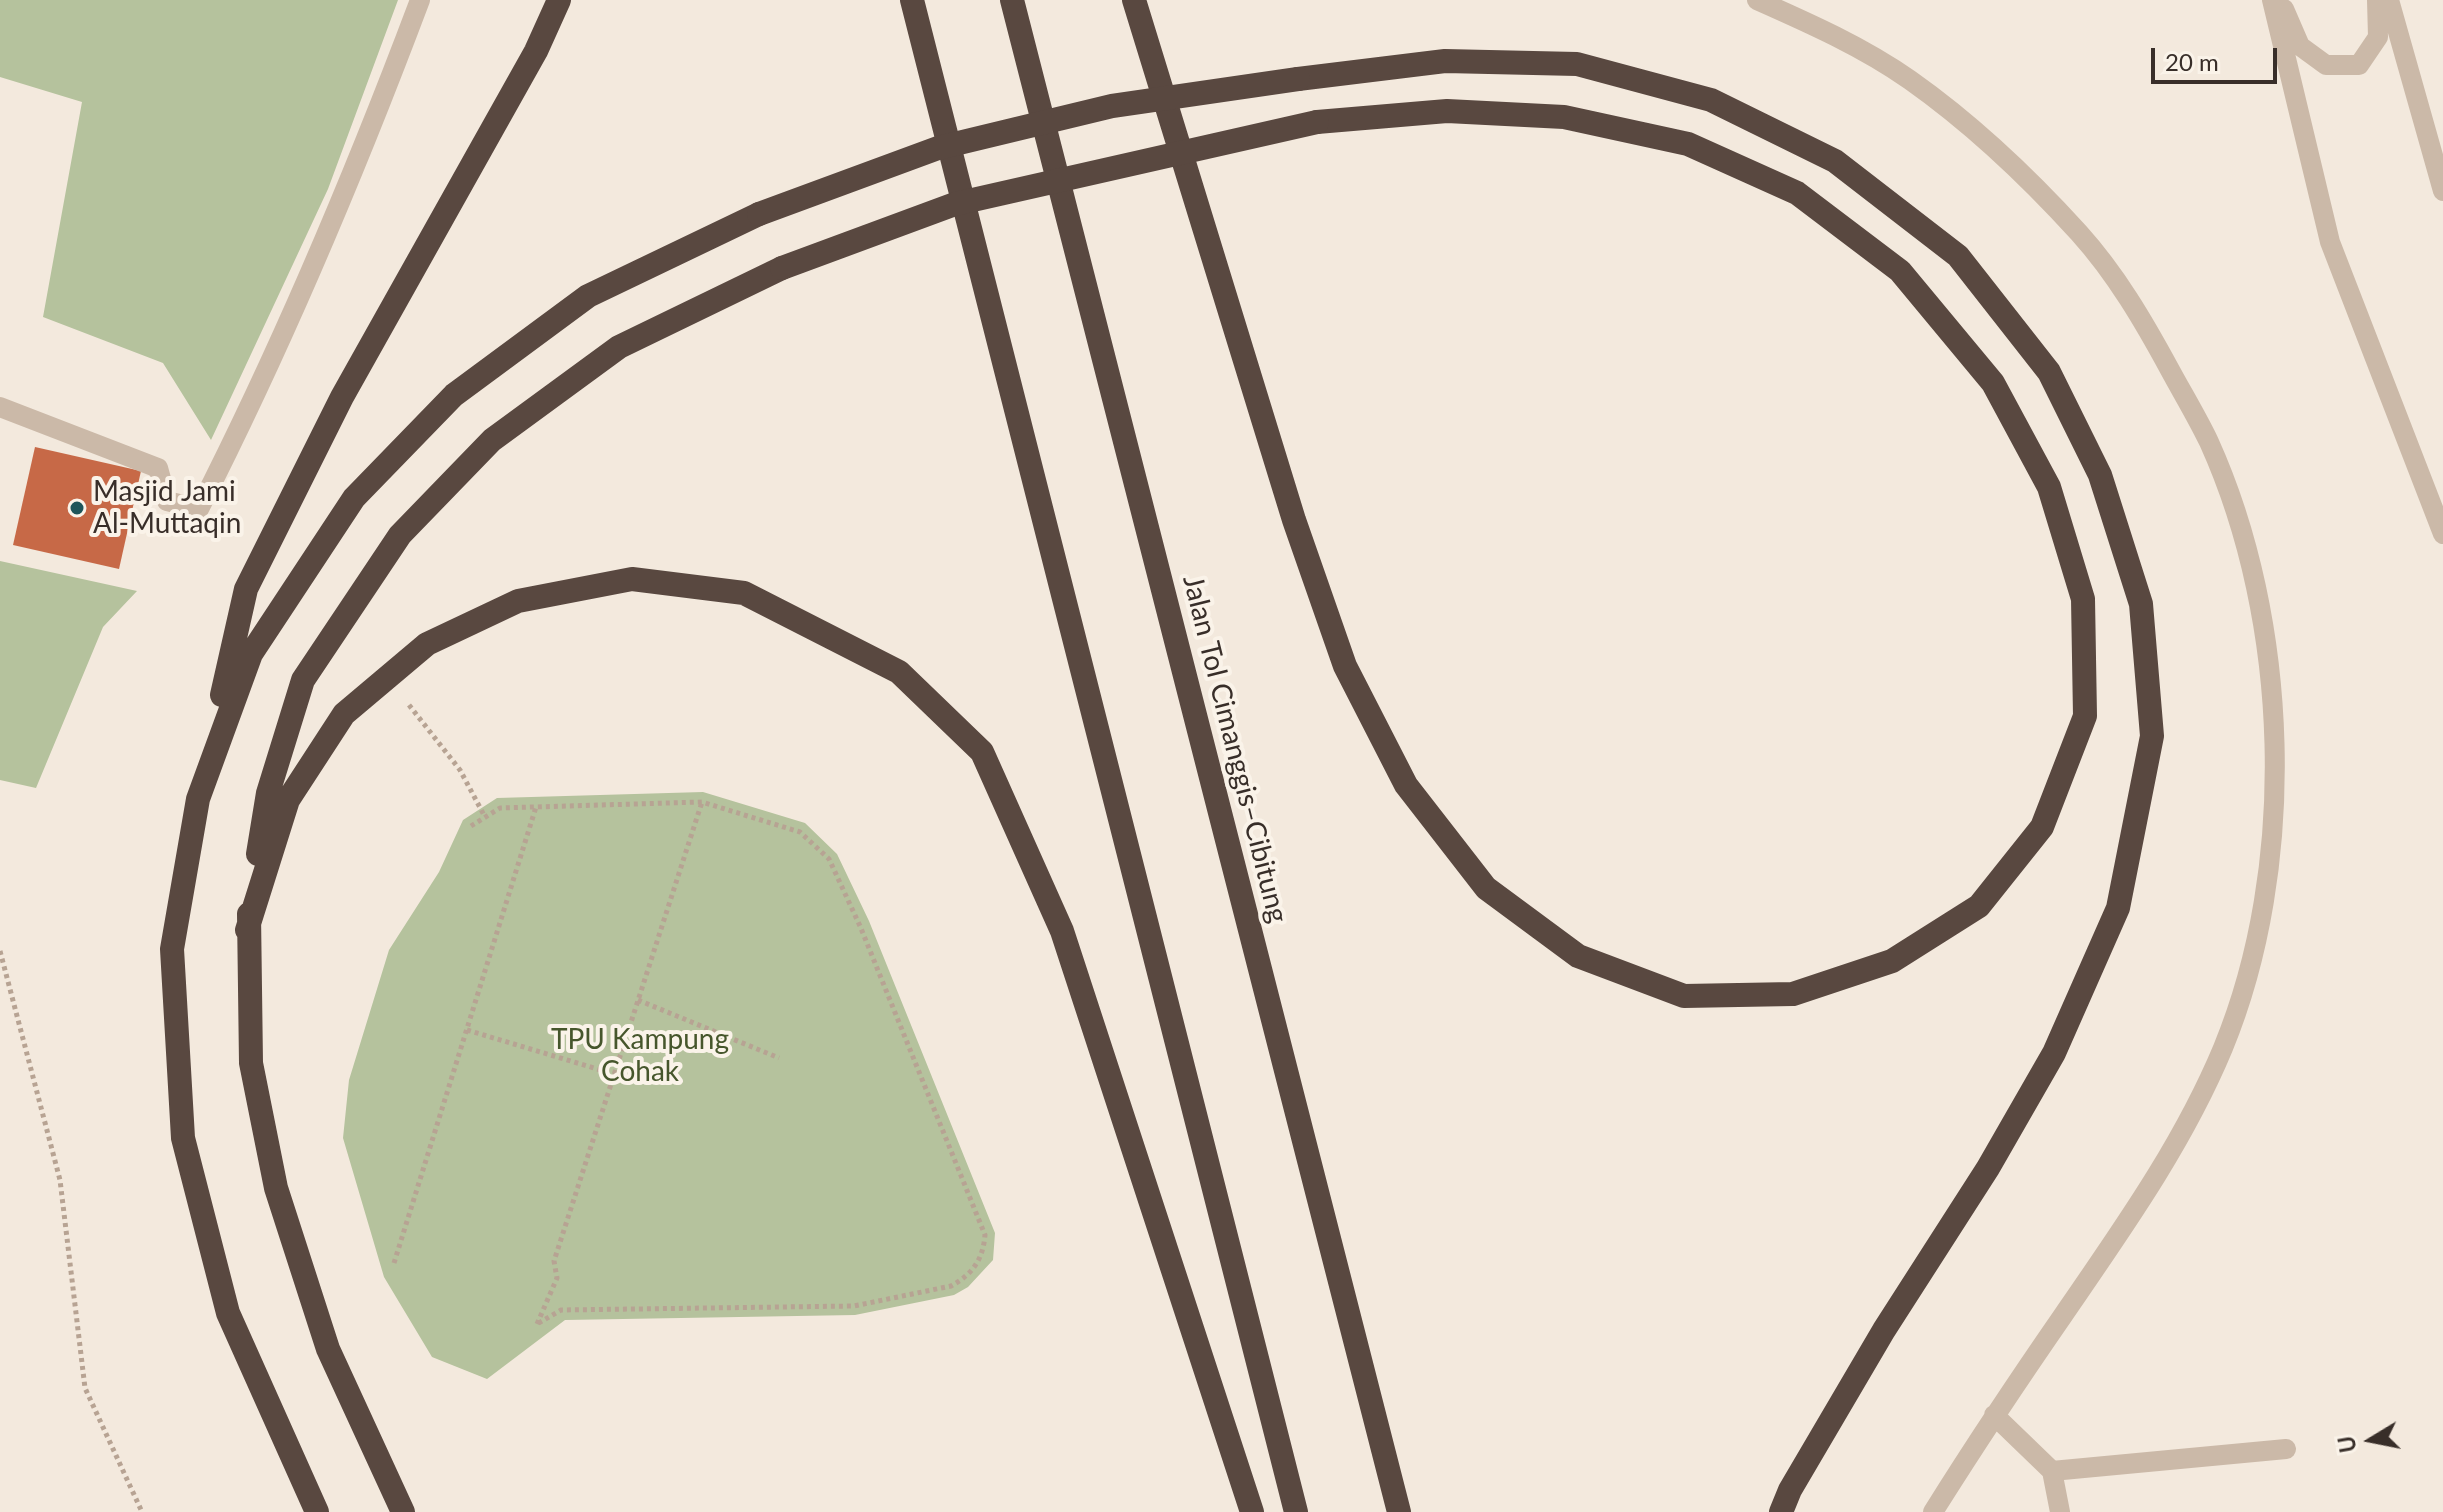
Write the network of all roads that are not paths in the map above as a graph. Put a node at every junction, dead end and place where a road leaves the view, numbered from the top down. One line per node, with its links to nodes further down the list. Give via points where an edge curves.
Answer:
1 (420, 0): 12 (street, via 367,140 246,416 199,509 167,501 158,468)
2 (559, 0): 14 (highway, via 536,51 342,397 246,589)
3 (912, 0): 22 (highway)
4 (1012, 0): 23 (highway, Jalan Tol Cimanggis–Cibitung)
5 (1134, 0): 15 (highway, bridge, via 1294,520 1345,666 1406,785 1486,888 1578,956 1684,996 1793,994 1892,961 1979,906 2042,827 2085,716 2083,599 2049,487 1993,383 1900,271 1797,193 1688,144 1564,117 1447,111 1317,122 955,204 782,268 619,347 492,440 400,535 303,680 268,793)
6 (1757, 0): 16 (street, via 1819,27 1909,80 1995,151 2081,235 2139,312 2210,444 2244,542 2265,645 2276,739 2270,864 2256,953 2223,1047 2177,1143)
7 (2272, 0): 13 (street, via 2330,242)
8 (2279, 0): 9 (street, via 2300,46 2326,65 2359,65 2378,37)
9 (2377, 0)
10 (2389, 0): 11 (street)
11 (2443, 191)
12 (0, 407)
13 (2443, 534)
14 (198, 799): 19 (highway, via 172,949 183,1138 228,1313); 24 (highway, bridge, via 251,654 354,498 454,395 588,296 759,214 938,148 1112,106 1445,61 1577,64 1711,100 1835,161 1958,256 2049,372 2100,475 2141,604 2152,736 2118,908 2054,1053 1884,1330)
15 (247, 930): 20 (highway, via 251,1063 276,1188 328,1349); 21 (highway, via 288,800 344,714 427,644 518,601 632,579 744,593 899,672 982,752 1062,931)
16 (1994, 1415): 18 (street); 25 (street)
17 (2286, 1449): 18 (street)
18 (2052, 1471): 26 (street)
19 (317, 1512)
20 (403, 1512)
21 (1252, 1512)
22 (1296, 1512)
23 (1399, 1512)
24 (1781, 1512)
25 (1933, 1512)
26 (2060, 1512)

